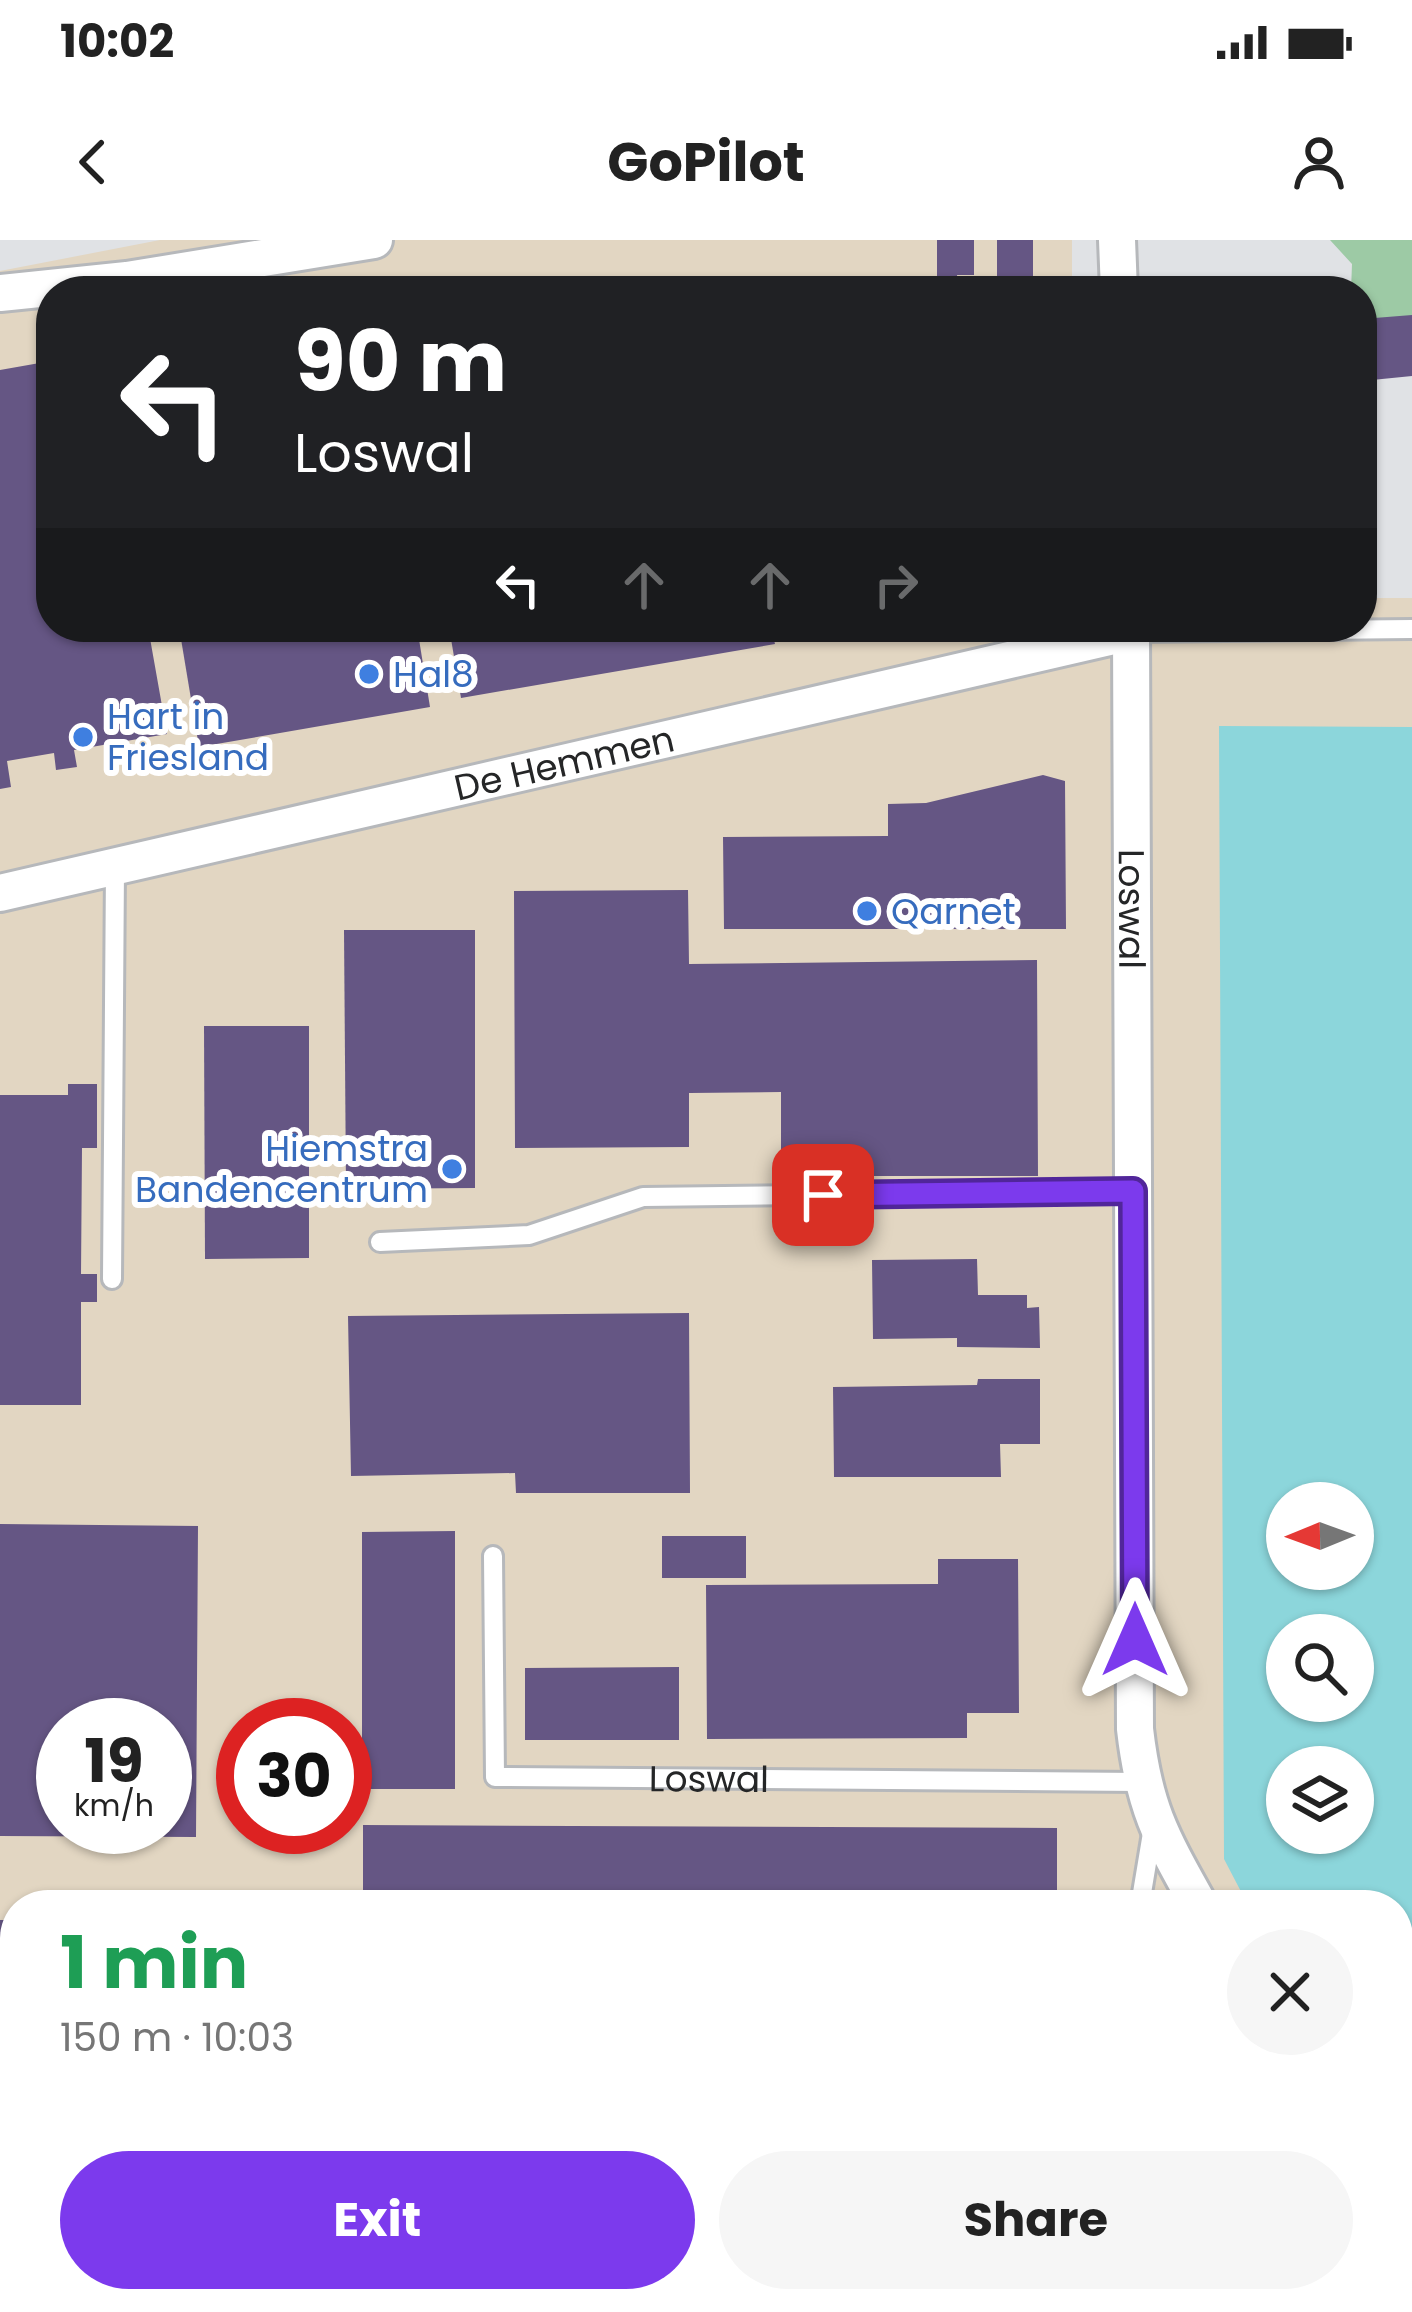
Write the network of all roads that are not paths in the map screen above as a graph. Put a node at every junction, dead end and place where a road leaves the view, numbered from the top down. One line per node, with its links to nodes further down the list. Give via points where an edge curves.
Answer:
1 (374, 240): 3 (street)
2 (1117, 240): 4 (street)
3 (152, 276)
4 (1118, 276)
5 (36, 289): 6 (street)
6 (0, 292)
7 (1377, 629): 8 (lane)
8 (1412, 629)
9 (1080, 642): 11 (street, De Hemmen)
10 (1131, 642): 13 (street, Loswal)
11 (115, 868): 12 (street, De Hemmen); 15 (lane)
12 (0, 893)
13 (1133, 1191): 14 (lane, via 644,1196 530,1234); 17 (street, Loswal)
14 (380, 1242)
15 (112, 1279)
16 (493, 1556): 17 (lane, Loswal, via 495,1777)
17 (1141, 1782): 18 (street, Loswal)
18 (1154, 1823): 19 (lane, Loswal); 20 (street, Loswal)
19 (1143, 1890)
20 (1191, 1890)

